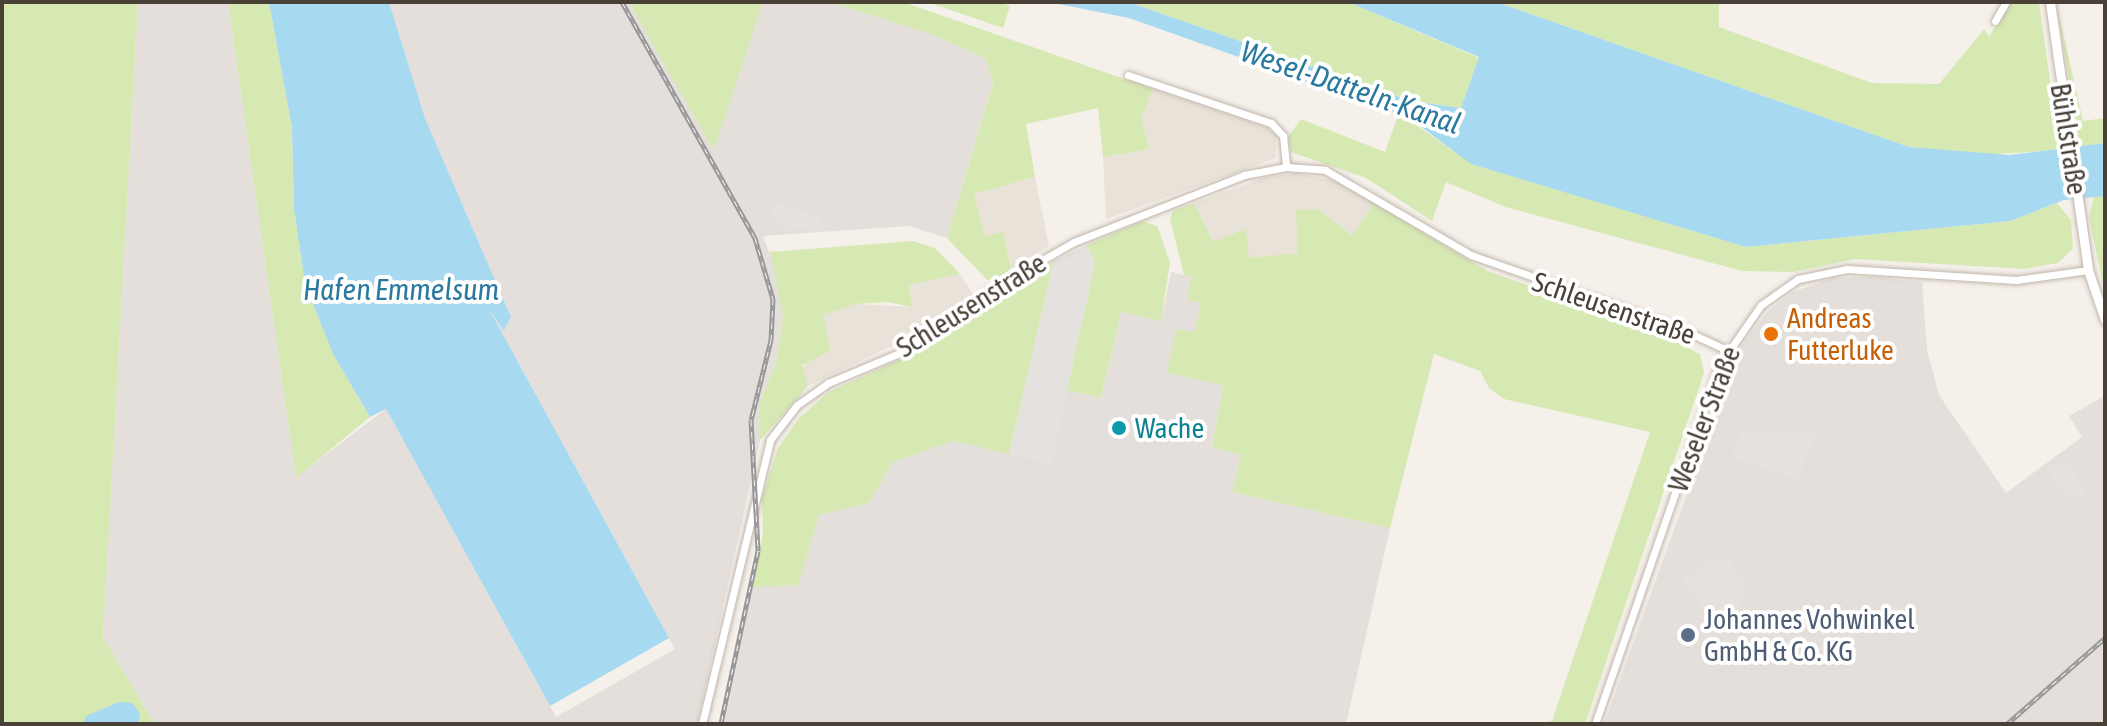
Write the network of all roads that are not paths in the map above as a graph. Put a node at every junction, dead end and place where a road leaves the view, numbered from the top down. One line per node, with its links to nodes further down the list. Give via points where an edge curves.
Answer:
1 (2006, 2): 3 (street)
2 (2050, 2): 6 (street, Bühlstraße)
3 (1995, 21)
4 (1128, 75): 5 (street, via 1271,123 1283,136)
5 (1286, 167): 8 (street, Schleusenstraße, via 1344,178 1471,255); 9 (street, Schleusenstraße, via 1244,175 1084,237 1000,284 907,350 828,383 797,405 770,440)
6 (2088, 270): 7 (street, Bühlstraße); 8 (street, Weseler Straße, via 2016,280 1847,269 1821,272 1779,290)
7 (2105, 320)
8 (1727, 350): 10 (street, Weseler Straße)
9 (702, 724)
10 (1595, 724)

